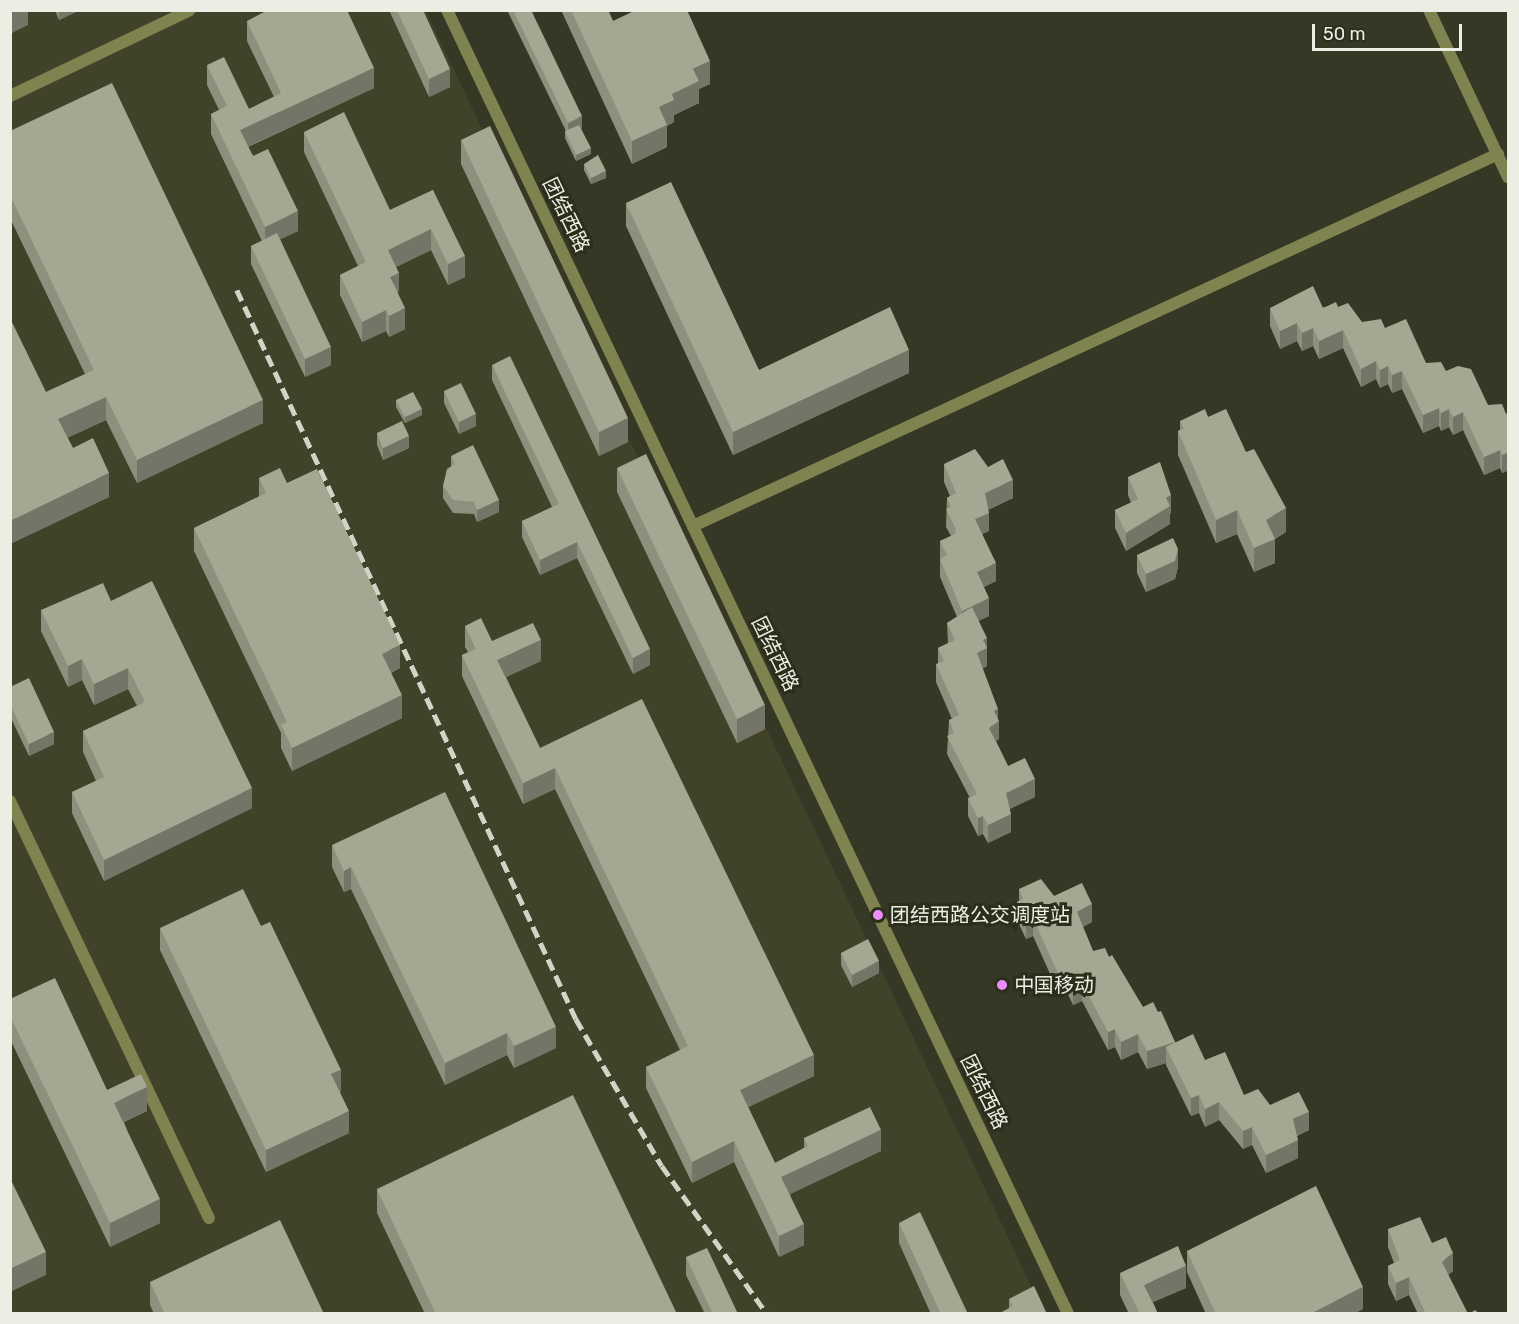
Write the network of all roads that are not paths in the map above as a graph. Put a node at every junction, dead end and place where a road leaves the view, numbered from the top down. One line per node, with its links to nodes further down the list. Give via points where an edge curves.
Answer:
1 (190, 10): 4 (street)
2 (447, 10): 7 (street, 团结西路)
3 (1429, 10): 5 (street)
4 (10, 96)
5 (1498, 154): 6 (street); 7 (street)
6 (1509, 177)
7 (693, 526): 10 (street, 团结西路)
8 (10, 801): 9 (street)
9 (209, 1218)
10 (1068, 1314)

